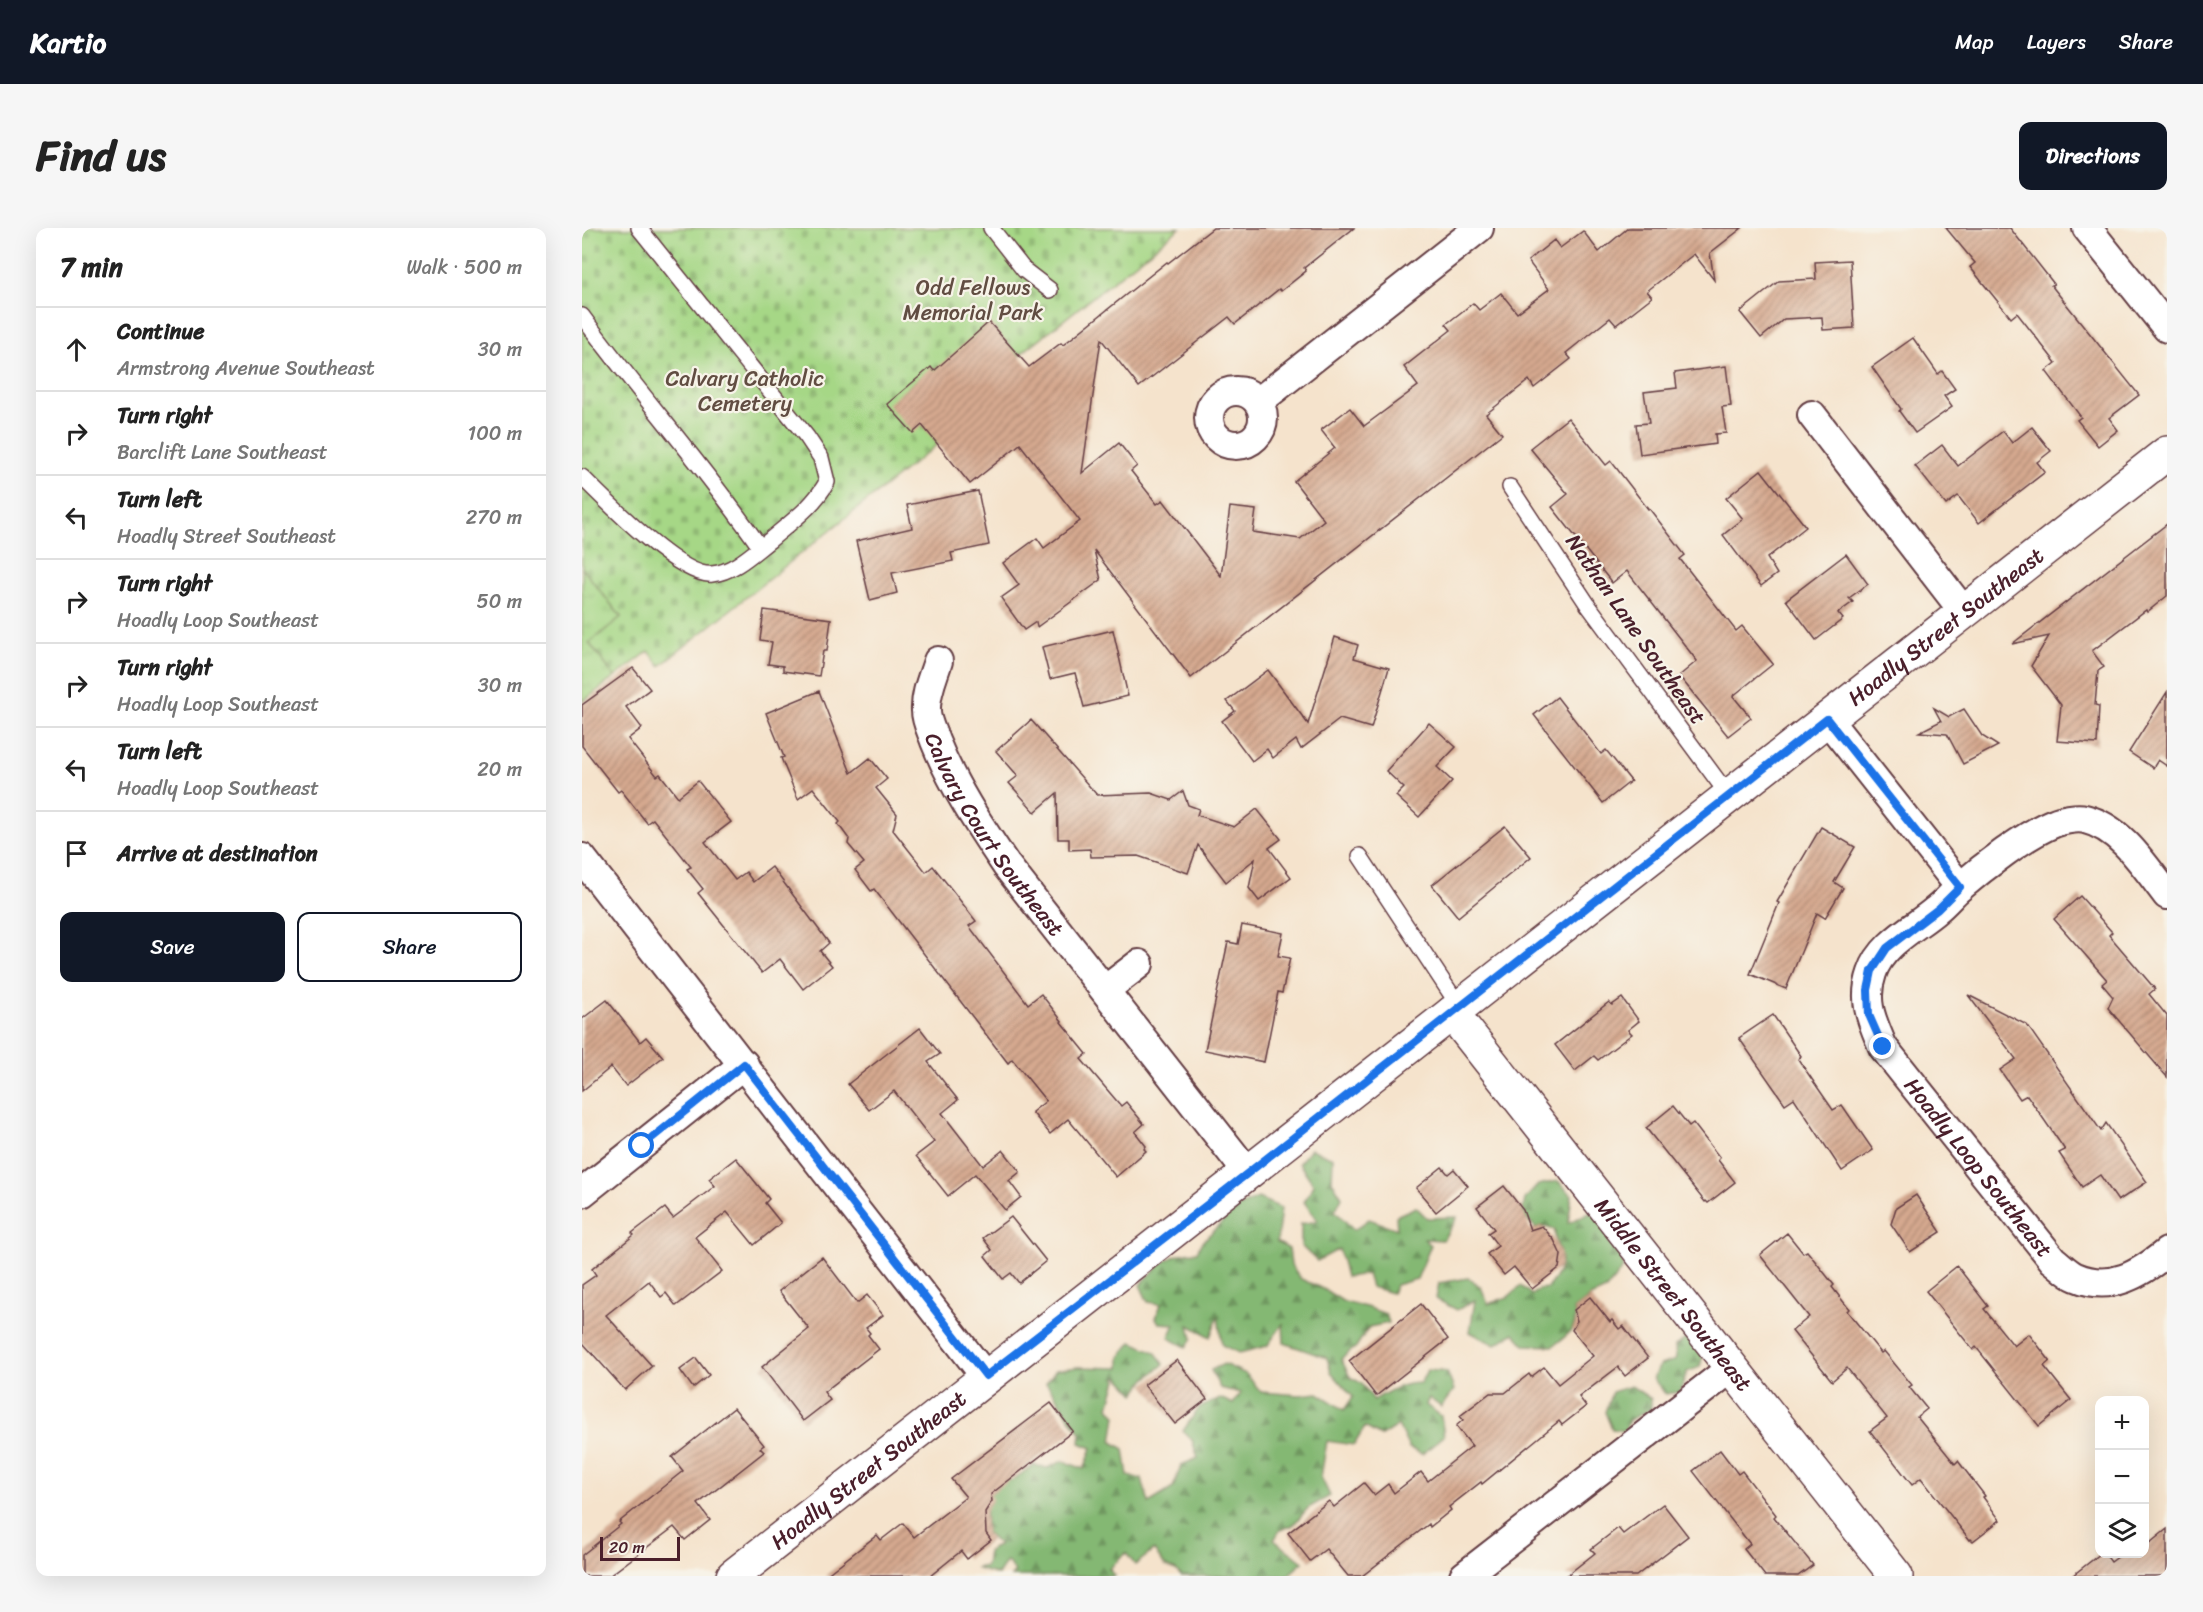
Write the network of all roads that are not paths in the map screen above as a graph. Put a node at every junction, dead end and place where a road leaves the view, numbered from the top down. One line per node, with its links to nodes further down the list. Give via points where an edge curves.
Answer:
1 (639, 228): 13 (lane, via 821,458 827,482 817,499)
2 (991, 228): 5 (lane, via 1024,270)
3 (1479, 228): 8 (street)
4 (2087, 228): 7 (street)
5 (1050, 290)
6 (582, 316): 13 (lane)
7 (2167, 328)
8 (1258, 402)
9 (1812, 415): 14 (street)
10 (2167, 453): 14 (street, Hoadly Street Southeast)
11 (582, 477): 13 (lane, via 617,513 690,568 710,575 731,569)
12 (1510, 487): 17 (lane, Nathan Lane Southeast, via 1588,604)
13 (760, 547)
14 (1964, 612): 16 (street, Hoadly Street Southeast)
15 (938, 662): 23 (street, Calvary Court Southeast, via 926,710 950,776 1006,865)
16 (1827, 719): 17 (street, Hoadly Street Southeast); 20 (street)
17 (1729, 796): 24 (street, Hoadly Street Southeast)
18 (1360, 856): 24 (lane)
19 (582, 858): 25 (street)
20 (1960, 887): 21 (street, Hoadly Loop Southeast, via 2055,822 2083,818 2109,828 2140,859); 28 (street, Hoadly Loop Southeast, via 1887,948 1872,971 1869,1015 1883,1047 2053,1260 2075,1277 2102,1283 2127,1279)
21 (2167, 895)
22 (1139, 964): 23 (street)
23 (1105, 990): 26 (street, Calvary Court Southeast)
24 (1456, 1009): 26 (street, Hoadly Street Southeast); 29 (street, Middle Street Southeast)
25 (744, 1064): 27 (street); 30 (street)
26 (1248, 1173): 30 (street, Hoadly Street Southeast)
27 (582, 1193)
28 (2167, 1252)
29 (1730, 1369): 32 (street); 33 (street, Middle Street Southeast)
30 (986, 1376): 31 (street, Hoadly Street Southeast)
31 (733, 1576)
32 (1464, 1576)
33 (1896, 1576)

